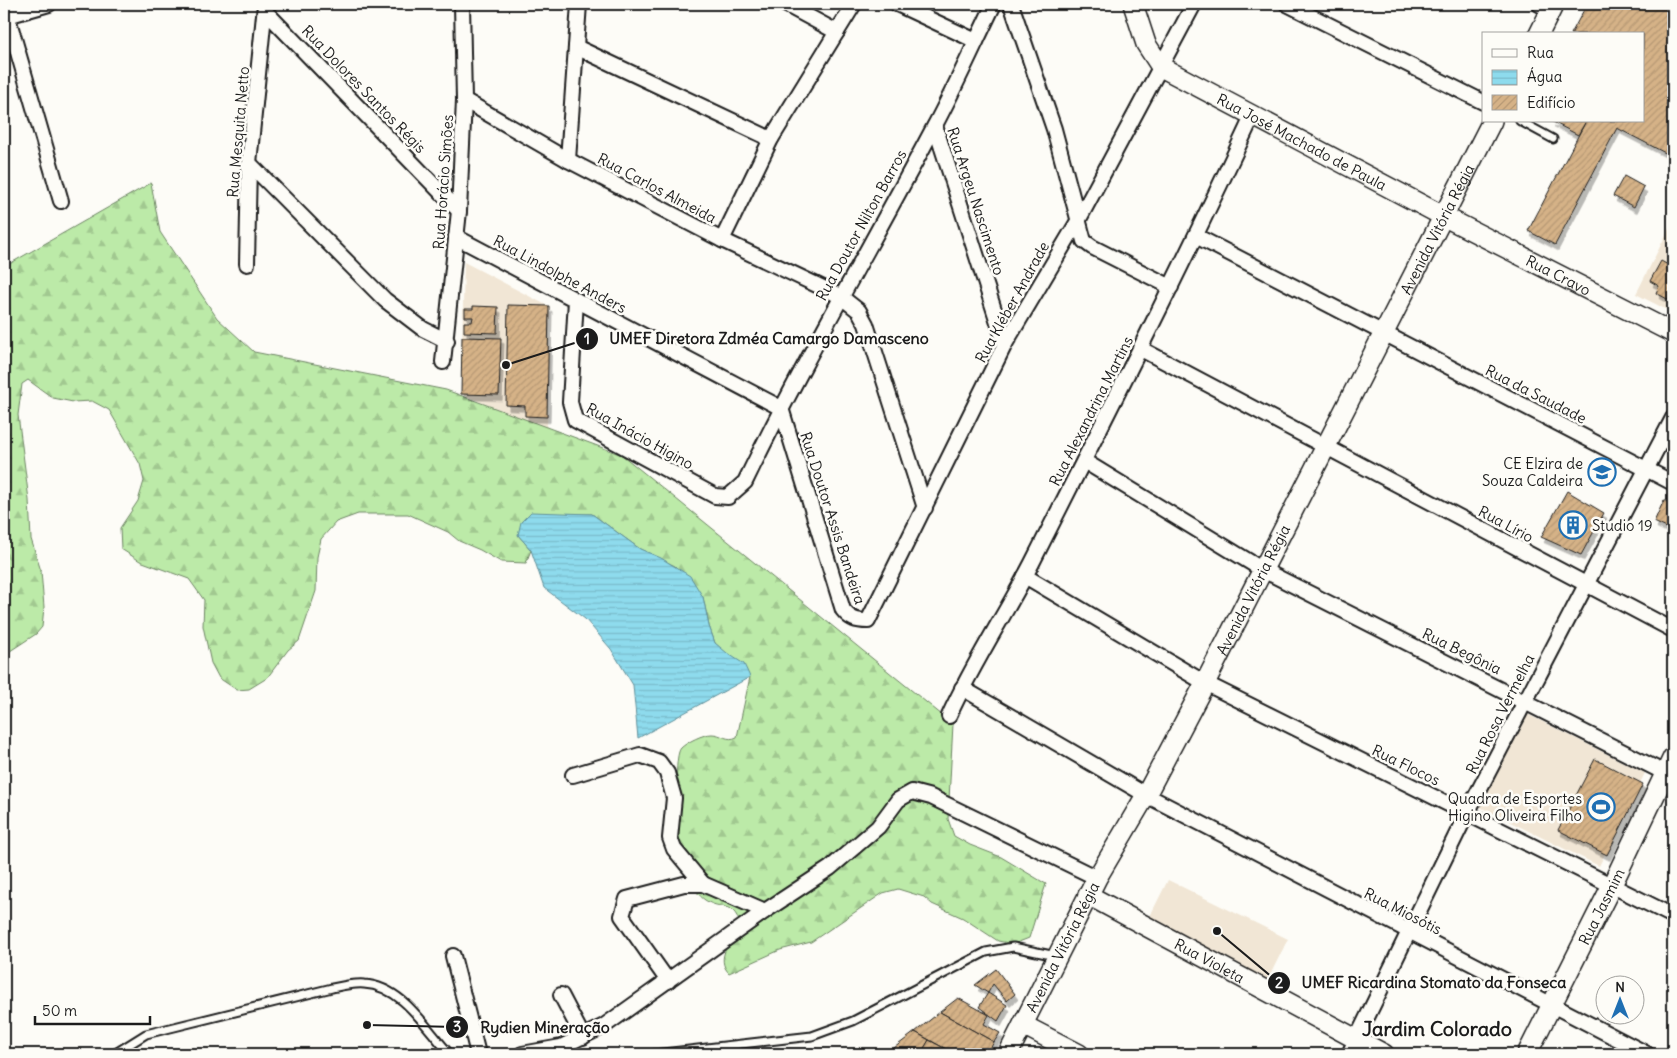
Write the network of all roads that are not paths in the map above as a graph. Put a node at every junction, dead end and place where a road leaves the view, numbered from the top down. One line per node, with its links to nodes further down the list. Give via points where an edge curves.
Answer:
1 (48, 4): 14 (street)
2 (579, 4): 18 (street)
3 (785, 4): 15 (street)
4 (854, 4): 15 (street)
5 (897, 4): 17 (street)
6 (994, 4): 17 (street, Rua Doutor Nilton Barros)
7 (1011, 4): 33 (street, via 1054,129)
8 (1133, 4): 19 (street, via 1146,44)
9 (1194, 4): 19 (street, Rua Kléber Andrade)
10 (1287, 4): 21 (street)
11 (458, 6): 20 (street, Rua Horácio Simões)
12 (1548, 6): 16 (street)
13 (265, 7): 29 (street, Rua Mesquita Netto); 31 (street, Rua Dolores Santos Régis)
14 (6, 10): 30 (street)
15 (837, 32): 26 (street)
16 (1540, 32)
17 (976, 41): 25 (street, Rua Doutor Nilton Barros)
18 (576, 47): 26 (street); 28 (street)
19 (1161, 67): 22 (street, Rua José Machado de Paula); 33 (street, Rua Kléber Andrade)
20 (464, 100): 28 (street, Rua Carlos Almeida); 31 (street, Rua Horácio Simões)
21 (1482, 102)
22 (1252, 117): 32 (street, Rua José Machado de Paula); 34 (street, Rua Alexandrina Martins)
23 (1491, 122): 32 (street, Avenida Vitória Régia)
24 (1522, 122): 27 (lane)
25 (935, 126): 39 (street, Rua Doutor Nilton Barros); 44 (street, Rua Argeu Nascimento)
26 (771, 139): 36 (street)
27 (1553, 139)
28 (568, 160): 36 (street, Rua Carlos Almeida)
29 (249, 163): 37 (street, Rua Mesquita Netto); 43 (street, via 386,300 423,329)
30 (61, 201)
31 (459, 211): 35 (street, Rua Horácio Simões)
32 (1443, 216): 41 (street, Rua Cravo); 42 (street, Avenida Vitória Régia)
33 (1078, 221): 38 (street, via 1084,240 1092,247); 44 (street, Rua Kléber Andrade)
34 (1196, 236): 38 (street, Rua Alexandrina Martins); 42 (street, Rua da Saudade)
35 (456, 238): 40 (street, Rua Lindolphe Anders); 43 (street, Rua Horácio Simões)
36 (722, 240): 39 (street, Rua Carlos Almeida)
37 (248, 264)
38 (1171, 288): 45 (street, Rua Alexandrina Martins)
39 (840, 296): 47 (street, Rua Doutor Nilton Barros); 54 (street, Rua Carlos Almeida, via 860,312 866,324)
40 (576, 300): 47 (street, Rua Lindolphe Anders); 53 (street, Rua Inácio Higino, via 570,402 575,420)
41 (1673, 332)
42 (1384, 334): 49 (street, Avenida Vitória Régia); 51 (street, Rua da Saudade)
43 (447, 341): 46 (street, Rua Horácio Simões)
44 (1005, 344): 54 (street, Rua Kléber Andrade)
45 (1141, 349): 49 (street, Rua Lírio); 50 (street, Rua Alexandrina Martins)
46 (444, 362)
47 (781, 408): 53 (street, Rua Doutor Nilton Barros, via 745,482 728,497); 58 (street, Rua Doutor Assis Bandeira, via 843,610 848,617)
48 (1673, 418): 51 (street, Rua Rosa Vermelha)
49 (1324, 446): 55 (street, Avenida Vitória Régia); 57 (street, Rua Lírio)
50 (1084, 461): 55 (street, Rua Begônia); 56 (street, Rua Alexandrina Martins)
51 (1647, 470): 52 (street, Rua da Saudade); 57 (street, Rua Rosa Vermelha)
52 (1673, 483)
53 (715, 496)
54 (925, 508): 58 (street, Rua Kléber Andrade)
55 (1263, 570): 60 (street, Avenida Vitória Régia); 62 (street, Rua Begônia)
56 (1025, 576): 60 (street, Rua Flocos); 61 (street, Rua Alexandrina Martins)
57 (1586, 585): 59 (street, Rua Lírio); 62 (street, Rua Rosa Vermelha)
58 (868, 621)
59 (1673, 630)
60 (1205, 683): 66 (street, Avenida Vitória Régia); 67 (street, Rua Flocos)
61 (962, 688): 63 (street, Rua Alexandrina Martins); 66 (street, Rua Miosótis)
62 (1525, 701): 64 (street, Rua Begônia); 67 (street, Rua Rosa Vermelha)
63 (949, 716)
64 (1670, 769): 70 (street, Rua Jasmim)
65 (573, 775): 69 (street, via 640,755 659,762 667,773 674,798 670,838 674,848)
66 (1146, 795): 68 (street, Avenida Vitória Régia); 74 (street, Rua Miosótis)
67 (1467, 813): 70 (street, Rua Flocos); 74 (street, Rua Rosa Vermelha)
68 (1097, 878): 71 (street, Avenida Vitória Régia); 72 (street, via 931,797 912,792 898,800 878,827 830,868)
69 (703, 884): 72 (street); 77 (street, via 684,884 627,899 622,911 625,922)
70 (1612, 885): 73 (street, Rua Flocos); 79 (street, Rua Jasmim)
71 (1088, 895): 76 (street, Avenida Vitória Régia); 82 (street, Rua Violeta)
72 (765, 911): 77 (street)
73 (1673, 916)
74 (1408, 932): 79 (street, Rua Miosótis); 82 (street, Rua Rosa Vermelha)
75 (453, 956): 85 (street)
76 (1056, 956): 80 (street, Avenida Vitória Régia); 87 (lane, via 1013,947 986,952 853,1021 812,1036)
77 (668, 980): 81 (street)
78 (561, 994): 81 (street)
79 (1552, 1006): 91 (street, Rua Jasmim); 92 (street, Rua Miosótis)
80 (1023, 1025): 88 (street, Avenida Vitória Régia); 89 (street)
81 (583, 1038): 86 (street, via 561,1047)
82 (1353, 1047): 90 (street, Rua Violeta)
83 (114, 1054): 84 (lane, via 146,1034 332,988 364,984 388,990 406,1004)
84 (450, 1054)
85 (478, 1054)
86 (522, 1054)
87 (654, 1054)
88 (1008, 1054)
89 (1079, 1054)
90 (1384, 1054)
91 (1526, 1054)
92 (1647, 1054)

